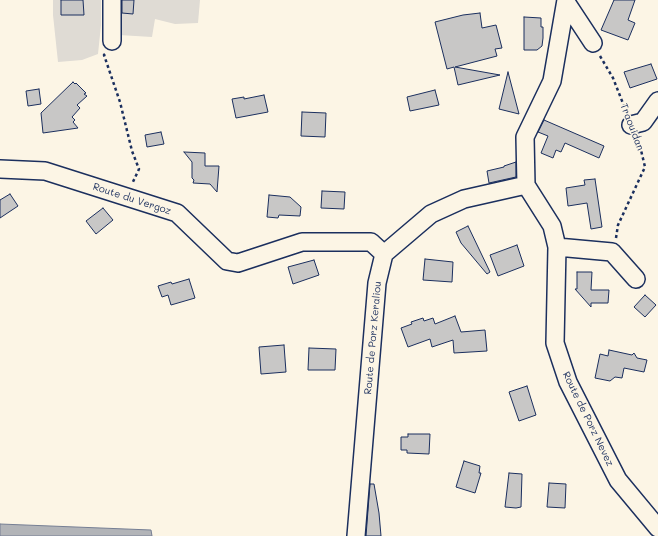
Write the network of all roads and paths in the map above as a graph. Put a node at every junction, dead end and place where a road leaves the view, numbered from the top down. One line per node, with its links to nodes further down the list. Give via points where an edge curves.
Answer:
1 (112, 0): 3 (street)
2 (566, 1): 4 (street); 8 (street, via 552,81 525,137)
3 (112, 41): 9 (path, via 104,55 138,169)
4 (592, 43): 6 (path, Traouidan, via 613,78)
5 (658, 101): 6 (street, via 643,122)
6 (631, 125): 11 (path, Traouidan, via 645,167 618,225)
7 (0, 168): 9 (street, Route du Vergoz, via 45,171)
8 (526, 185): 10 (street, Route de Porz Nevez, via 552,226); 12 (street, via 464,200 432,214)
9 (126, 197): 12 (street, Route du Vergoz, via 177,213 227,261 238,263 302,242 371,242)
10 (557, 247): 11 (street); 14 (street, Route de Porz Nevez, via 555,343 568,382 618,480)
11 (612, 252): 13 (street)
12 (384, 254): 15 (street, Route de Porz Keraliou, via 377,283)
13 (636, 279)
14 (658, 528)
15 (356, 536)

